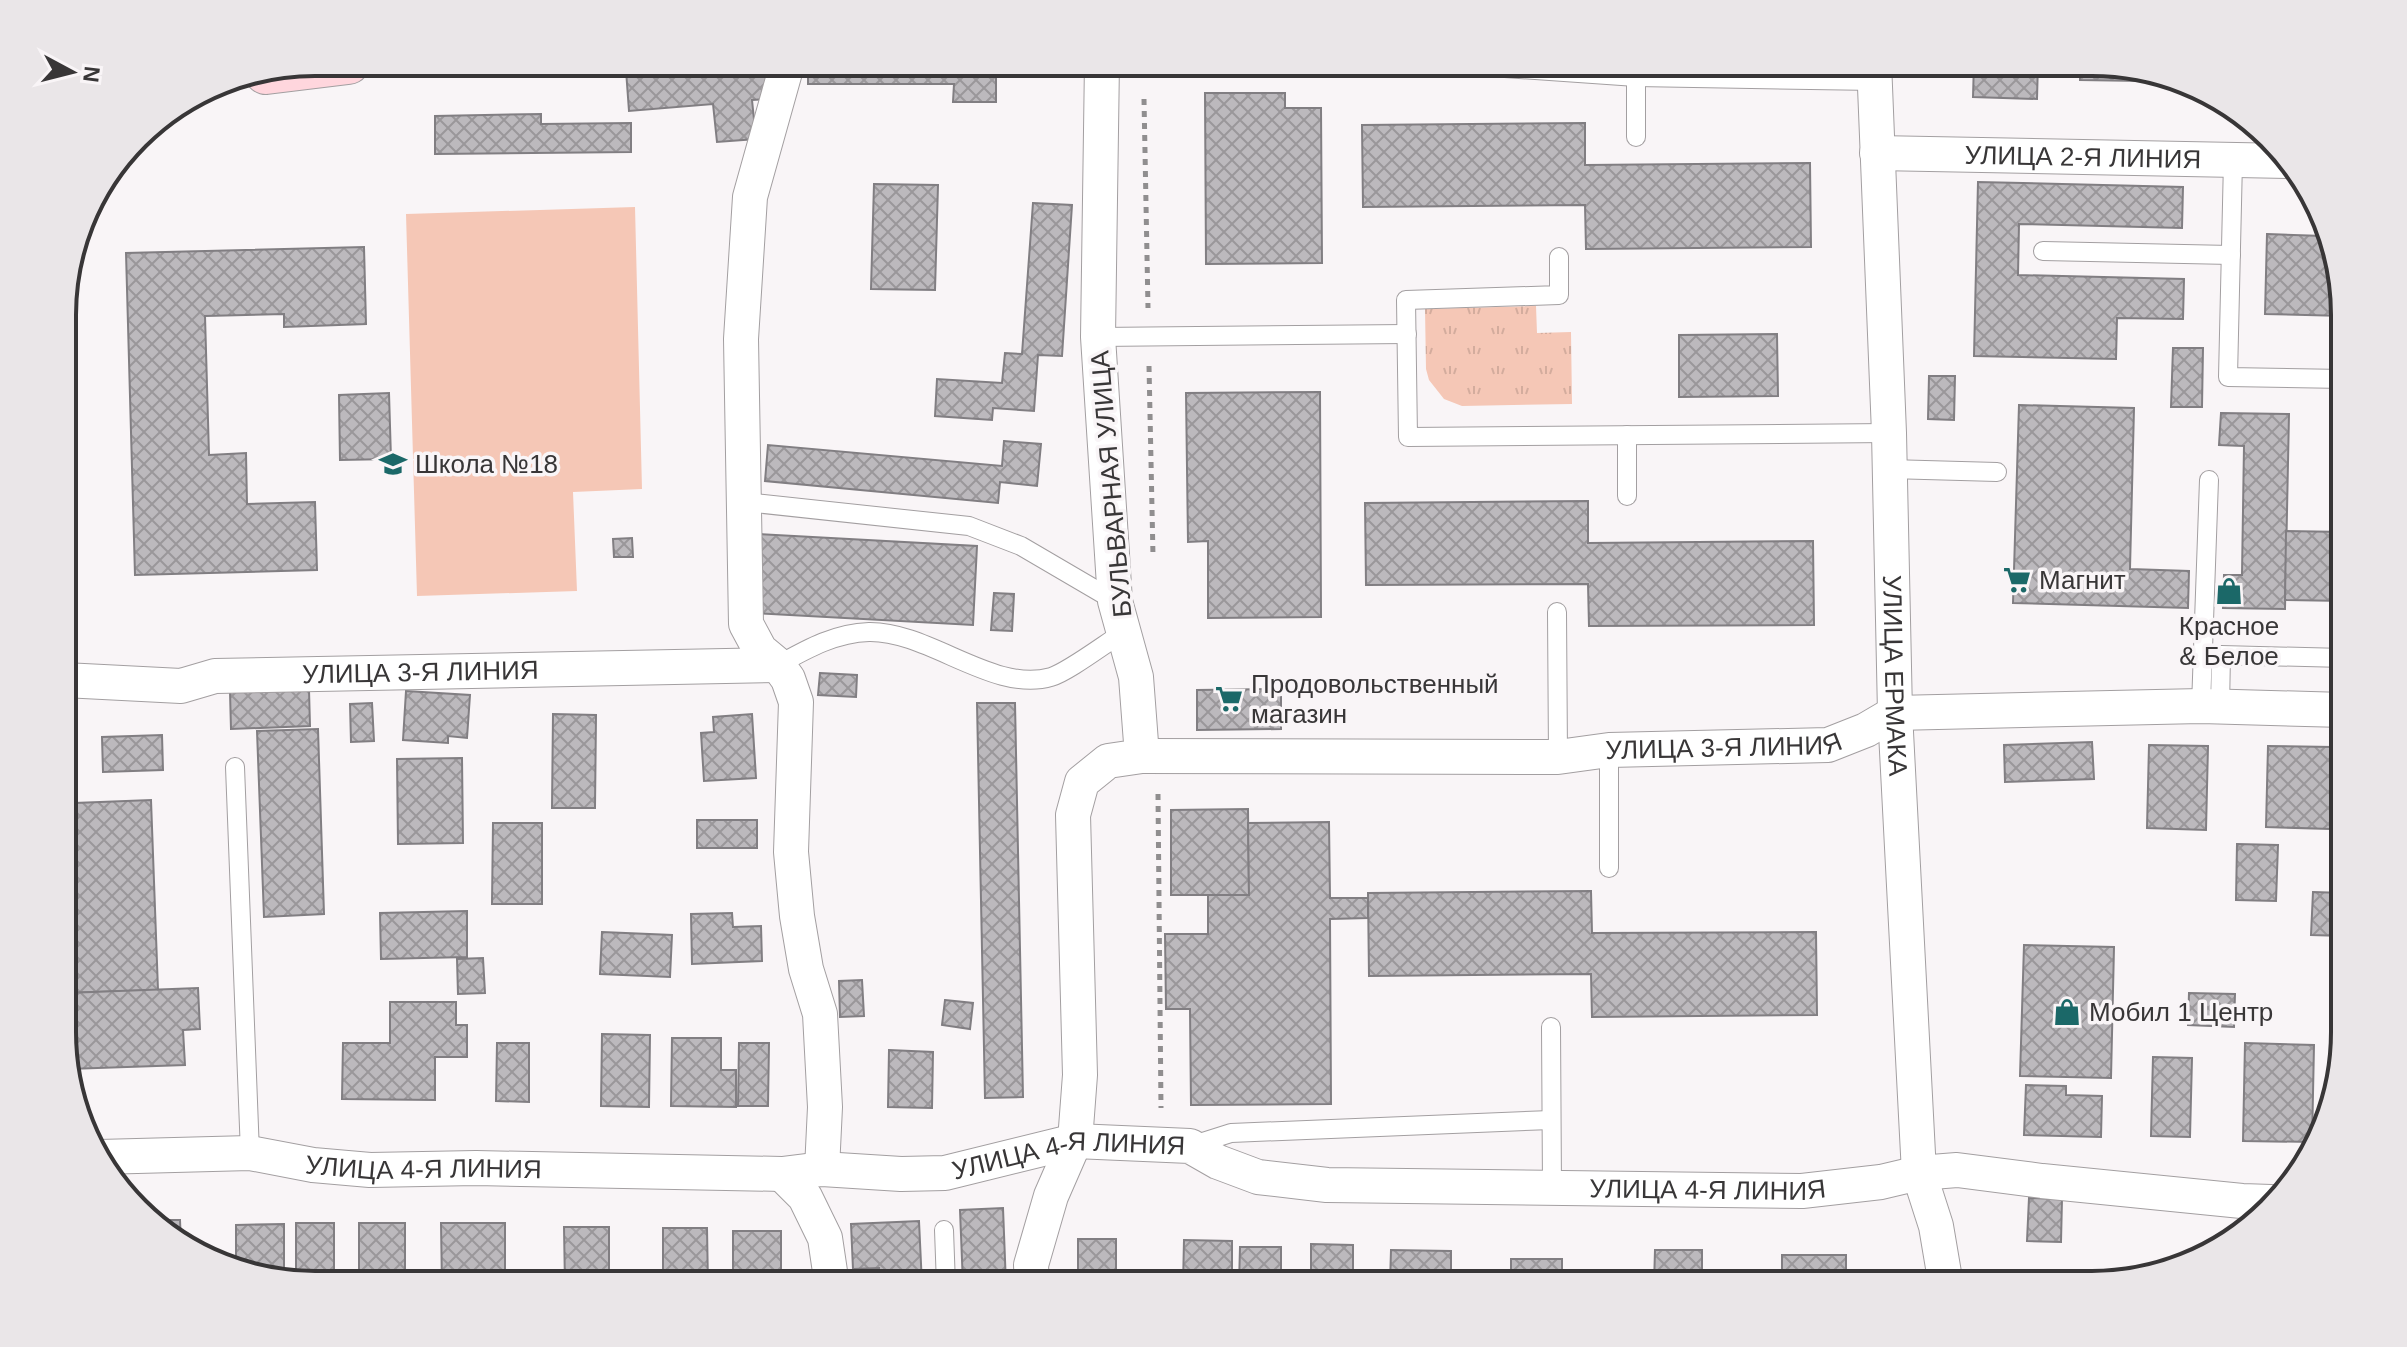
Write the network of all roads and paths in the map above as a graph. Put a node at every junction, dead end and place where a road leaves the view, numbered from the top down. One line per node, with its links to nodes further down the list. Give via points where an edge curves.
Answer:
1 (784, 76): 23 (street, via 750,197 741,339)
2 (1102, 76): 15 (street, БУЛЬВАРНАЯ УЛИЦА)
3 (1621, 76): 6 (lane)
4 (1676, 76): 6 (lane)
5 (1875, 76): 8 (street, УЛИЦА ЕРМАКА)
6 (1636, 77): 7 (lane)
7 (1636, 137)
8 (1877, 153): 9 (street, УЛИЦА 2-Я ЛИНИЯ); 17 (street, УЛИЦА ЕРМАКА)
9 (2233, 161): 10 (street, УЛИЦА 2-Я ЛИНИЯ); 12 (lane)
10 (2274, 161)
11 (2043, 251): 12 (lane)
12 (2231, 255): 16 (lane, via 2228,377)
13 (1559, 257): 14 (lane, via 1559,295 1406,300)
14 (1407, 334): 15 (lane); 18 (lane, via 1408,437)
15 (1098, 337): 25 (street, БУЛЬВАРНАЯ УЛИЦА)
16 (2330, 379)
17 (1889, 433): 18 (lane); 19 (street, УЛИЦА ЕРМАКА)
18 (1627, 435): 22 (lane)
19 (1889, 469): 20 (lane); 31 (street, УЛИЦА ЕРМАКА)
20 (1997, 472)
21 (2209, 480): 29 (lane)
22 (1627, 496)
23 (745, 502): 25 (lane, via 969,526 1021,546); 27 (street, via 746,624 760,650)
24 (1557, 612): 34 (lane)
25 (1120, 616): 27 (lane, via 1053,676 1023,681 911,639 870,632 824,640); 33 (street, БУЛЬВАРНАЯ УЛИЦА, via 1136,677)
26 (2330, 658): 29 (lane, via 2221,655)
27 (778, 665): 28 (street, УЛИЦА 3-Я ЛИНИЯ, via 215,676 181,686); 43 (street, via 796,702 791,852 806,969 820,1014)
28 (76, 681)
29 (2210, 707): 30 (street, УЛИЦА 3-Я ЛИНИЯ); 31 (street, УЛИЦА 3-Я ЛИНИЯ)
30 (2330, 710)
31 (1895, 713): 32 (street, УЛИЦА 3-Я ЛИНИЯ, via 1828,745); 44 (street, УЛИЦА ЕРМАКА)
32 (1609, 750): 34 (street, УЛИЦА 3-Я ЛИНИЯ); 36 (lane)
33 (1142, 756): 34 (street, УЛИЦА 3-Я ЛИНИЯ); 39 (street, via 1108,761 1082,782 1073,815 1080,1075)
34 (1558, 757)
35 (235, 767): 41 (lane)
36 (1609, 868)
37 (1551, 1027): 38 (lane)
38 (1551, 1120): 40 (lane, via 1231,1133); 46 (lane)
39 (1075, 1141): 40 (street, УЛИЦА 4-Я ЛИНИЯ); 43 (street, УЛИЦА 4-Я ЛИНИЯ, via 945,1173); 52 (street, via 1051,1196)
40 (1190, 1146): 46 (street, УЛИЦА 4-Я ЛИНИЯ, via 1258,1177 1327,1185)
41 (250, 1153): 42 (street, УЛИЦА 4-Я ЛИНИЯ); 45 (street, УЛИЦА 4-Я ЛИНИЯ, via 370,1170)
42 (111, 1157)
43 (822, 1169): 45 (street, УЛИЦА 4-Я ЛИНИЯ)
44 (1919, 1173): 46 (street, УЛИЦА 4-Я ЛИНИЯ, via 1802,1191); 47 (street, УЛИЦА 4-Я ЛИНИЯ, via 1957,1170); 49 (street, УЛИЦА ЕРМАКА)
45 (782, 1174): 50 (street, via 805,1197 825,1238)
46 (1552, 1188)
47 (2260, 1202)
48 (944, 1230): 51 (lane)
49 (1943, 1270)
50 (830, 1271)
51 (945, 1271)
52 (1031, 1271)

